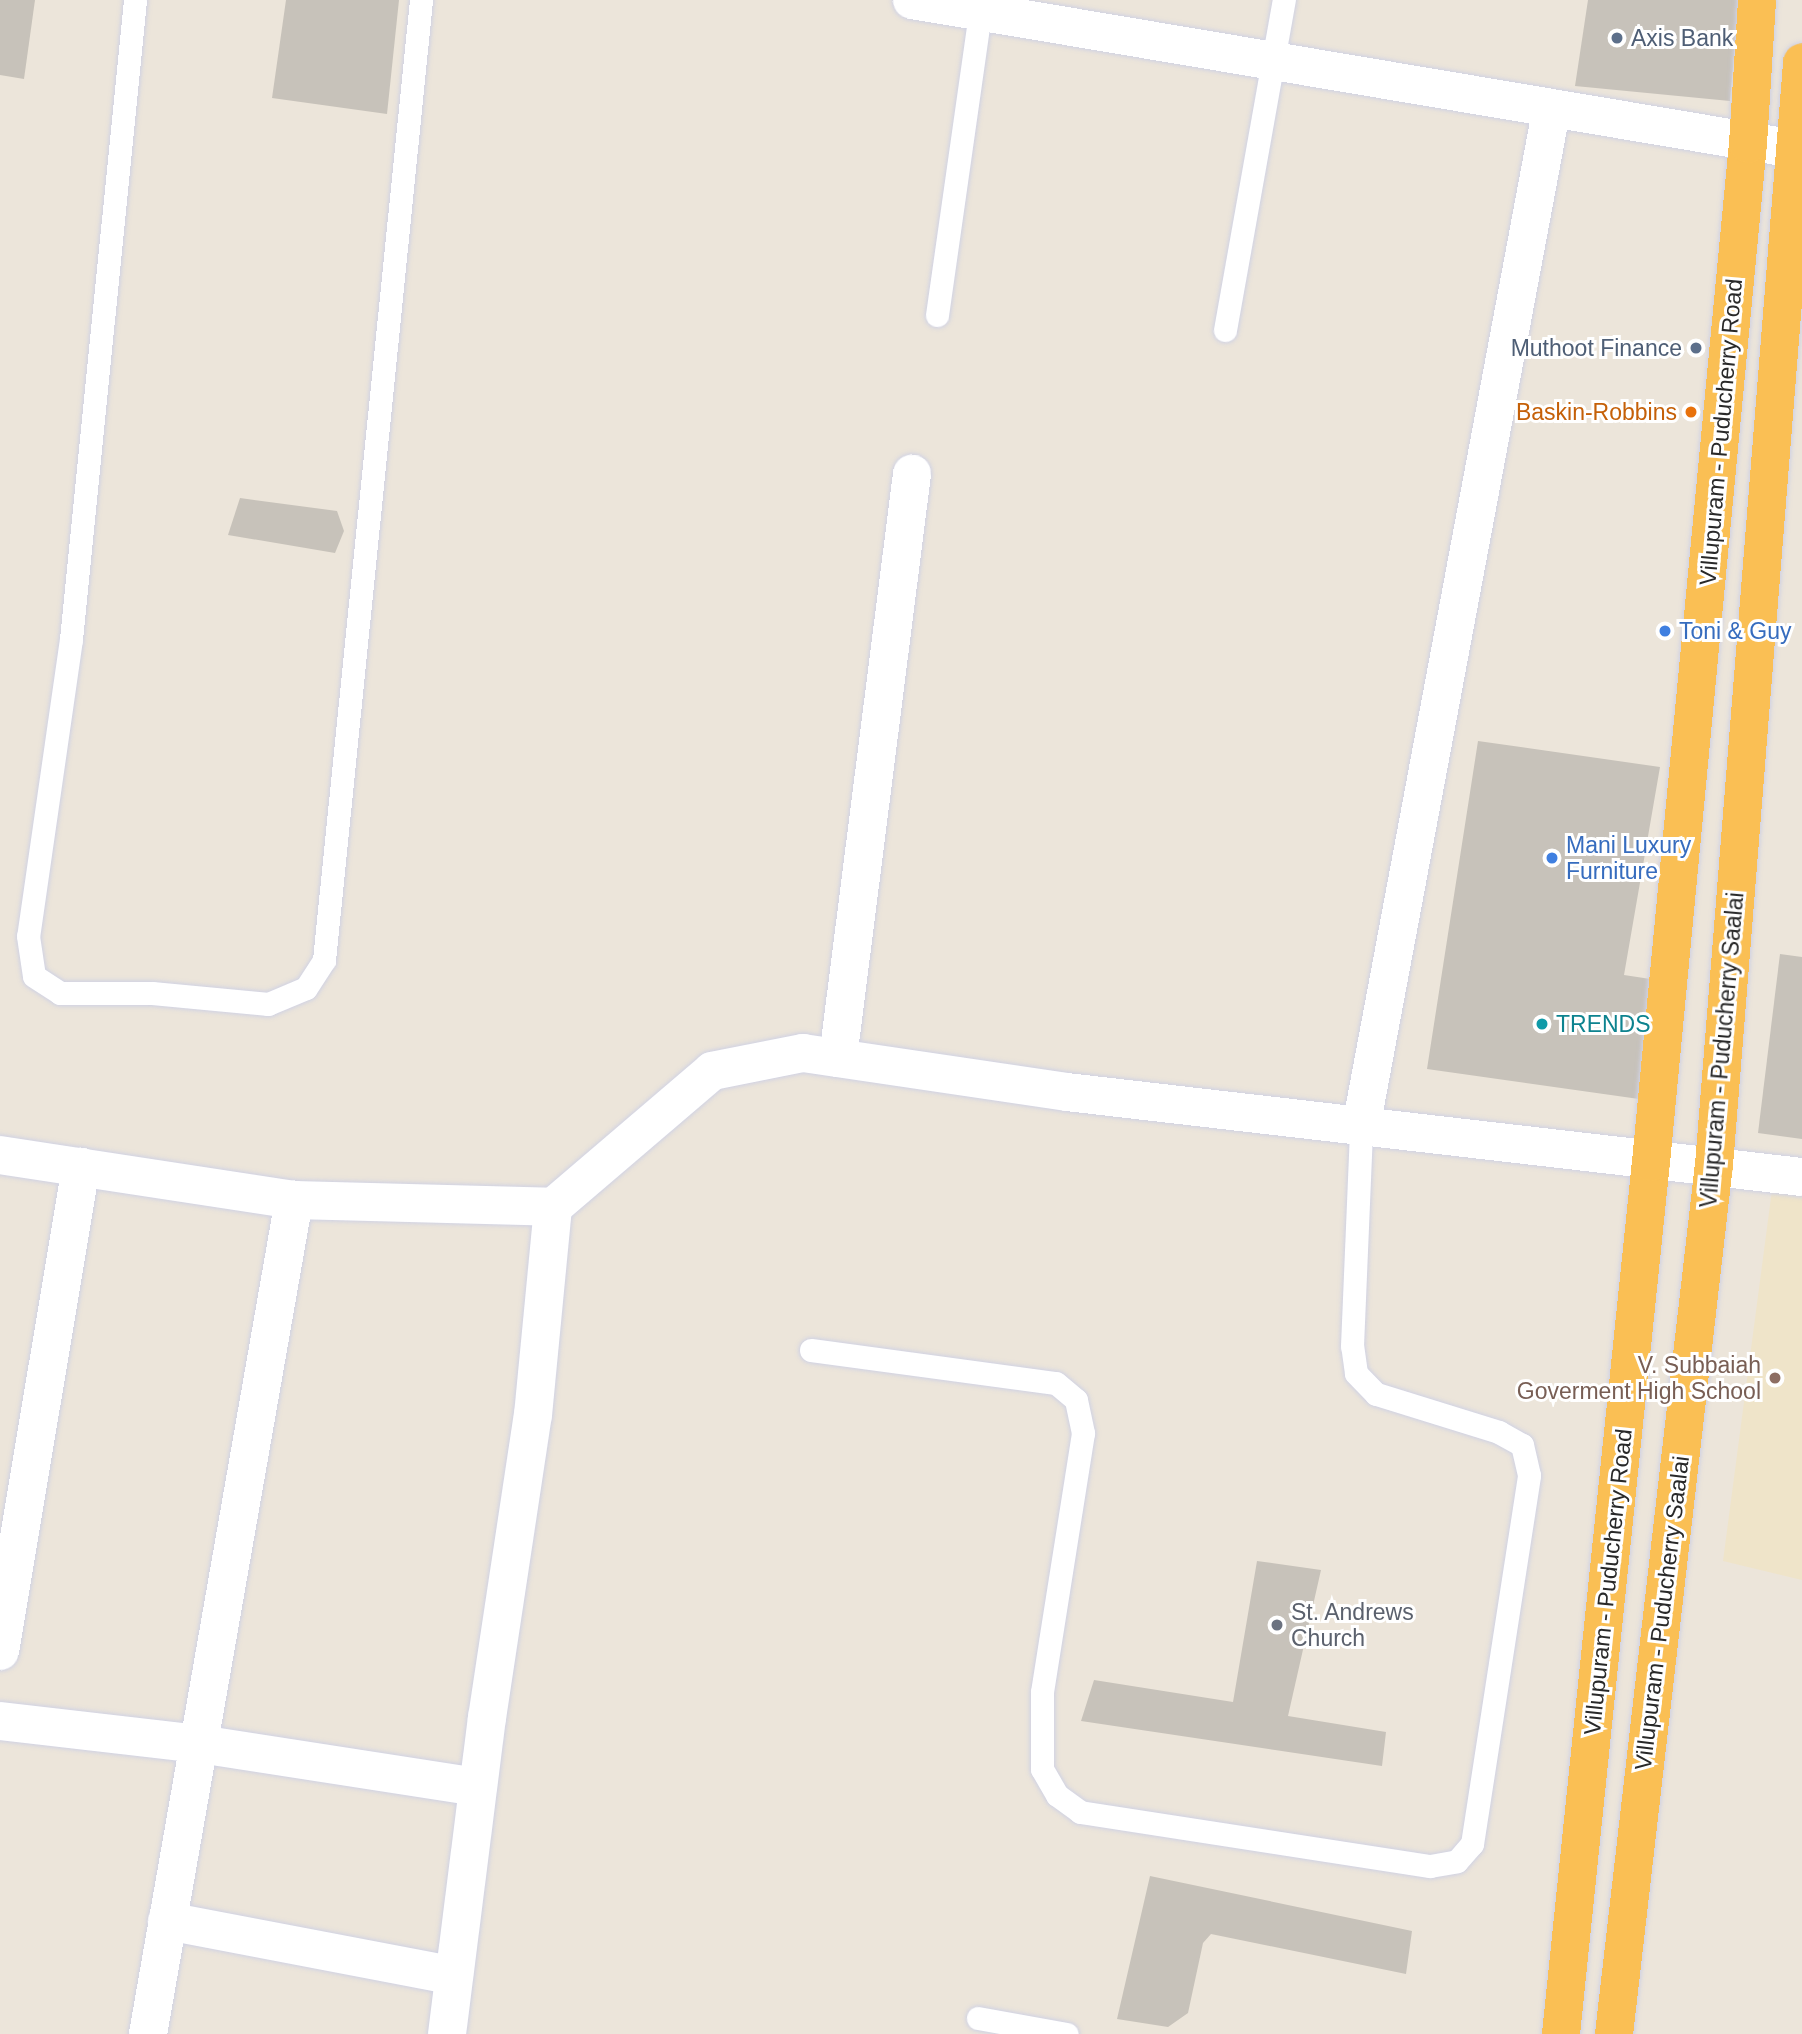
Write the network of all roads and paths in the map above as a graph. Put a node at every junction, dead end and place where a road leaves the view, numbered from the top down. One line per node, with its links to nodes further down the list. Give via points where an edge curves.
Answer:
1 (135, 0): 2 (lane, via 71,639 28,936 34,976 60,993 152,993 268,1004 306,988 324,960)
2 (421, 0)
3 (1284, 0): 7 (lane)
4 (1757, 0): 10 (highway, Villupuram - Puducherry Road)
5 (922, 1): 6 (street)
6 (980, 11): 7 (street); 12 (lane)
7 (1275, 60): 9 (street); 13 (lane)
8 (1802, 62): 11 (highway, Villupuram - Puducherry Saalai)
9 (1551, 111): 10 (street); 16 (street)
10 (1748, 144): 11 (street); 18 (highway, Villupuram - Puducherry Road)
11 (1795, 149): 19 (highway, Villupuram - Puducherry Saalai)
12 (937, 315)
13 (1225, 330)
14 (912, 474): 15 (street)
15 (838, 1058): 16 (street, via 1067,1092); 23 (street, via 803,1053 712,1071)
16 (1361, 1127): 18 (street); 24 (lane, via 1352,1346 1356,1373 1376,1394 1499,1432 1522,1445 1529,1475 1472,1844 1457,1861 1430,1866 1080,1812 1057,1794 1042,1769 1042,1692 1083,1433 1076,1400 1056,1382)
17 (0, 1155): 20 (street)
18 (1651, 1162): 19 (street); 35 (highway, Villupuram - Puducherry Road)
19 (1714, 1165): 21 (street); 36 (highway, Villupuram - Puducherry Saalai)
20 (80, 1167): 22 (street); 25 (street)
21 (1802, 1177)
22 (294, 1200): 23 (street); 27 (street)
23 (553, 1207): 28 (street, via 533,1415)
24 (811, 1350)
25 (0, 1651)
26 (0, 1721): 27 (street)
27 (199, 1744): 28 (street); 29 (street)
28 (478, 1787): 30 (street)
29 (167, 1921): 30 (street); 32 (street)
30 (454, 1976): 33 (street)
31 (978, 2018): 34 (lane)
32 (148, 2034)
33 (447, 2034)
34 (1067, 2034)
35 (1561, 2034)
36 (1614, 2034)

